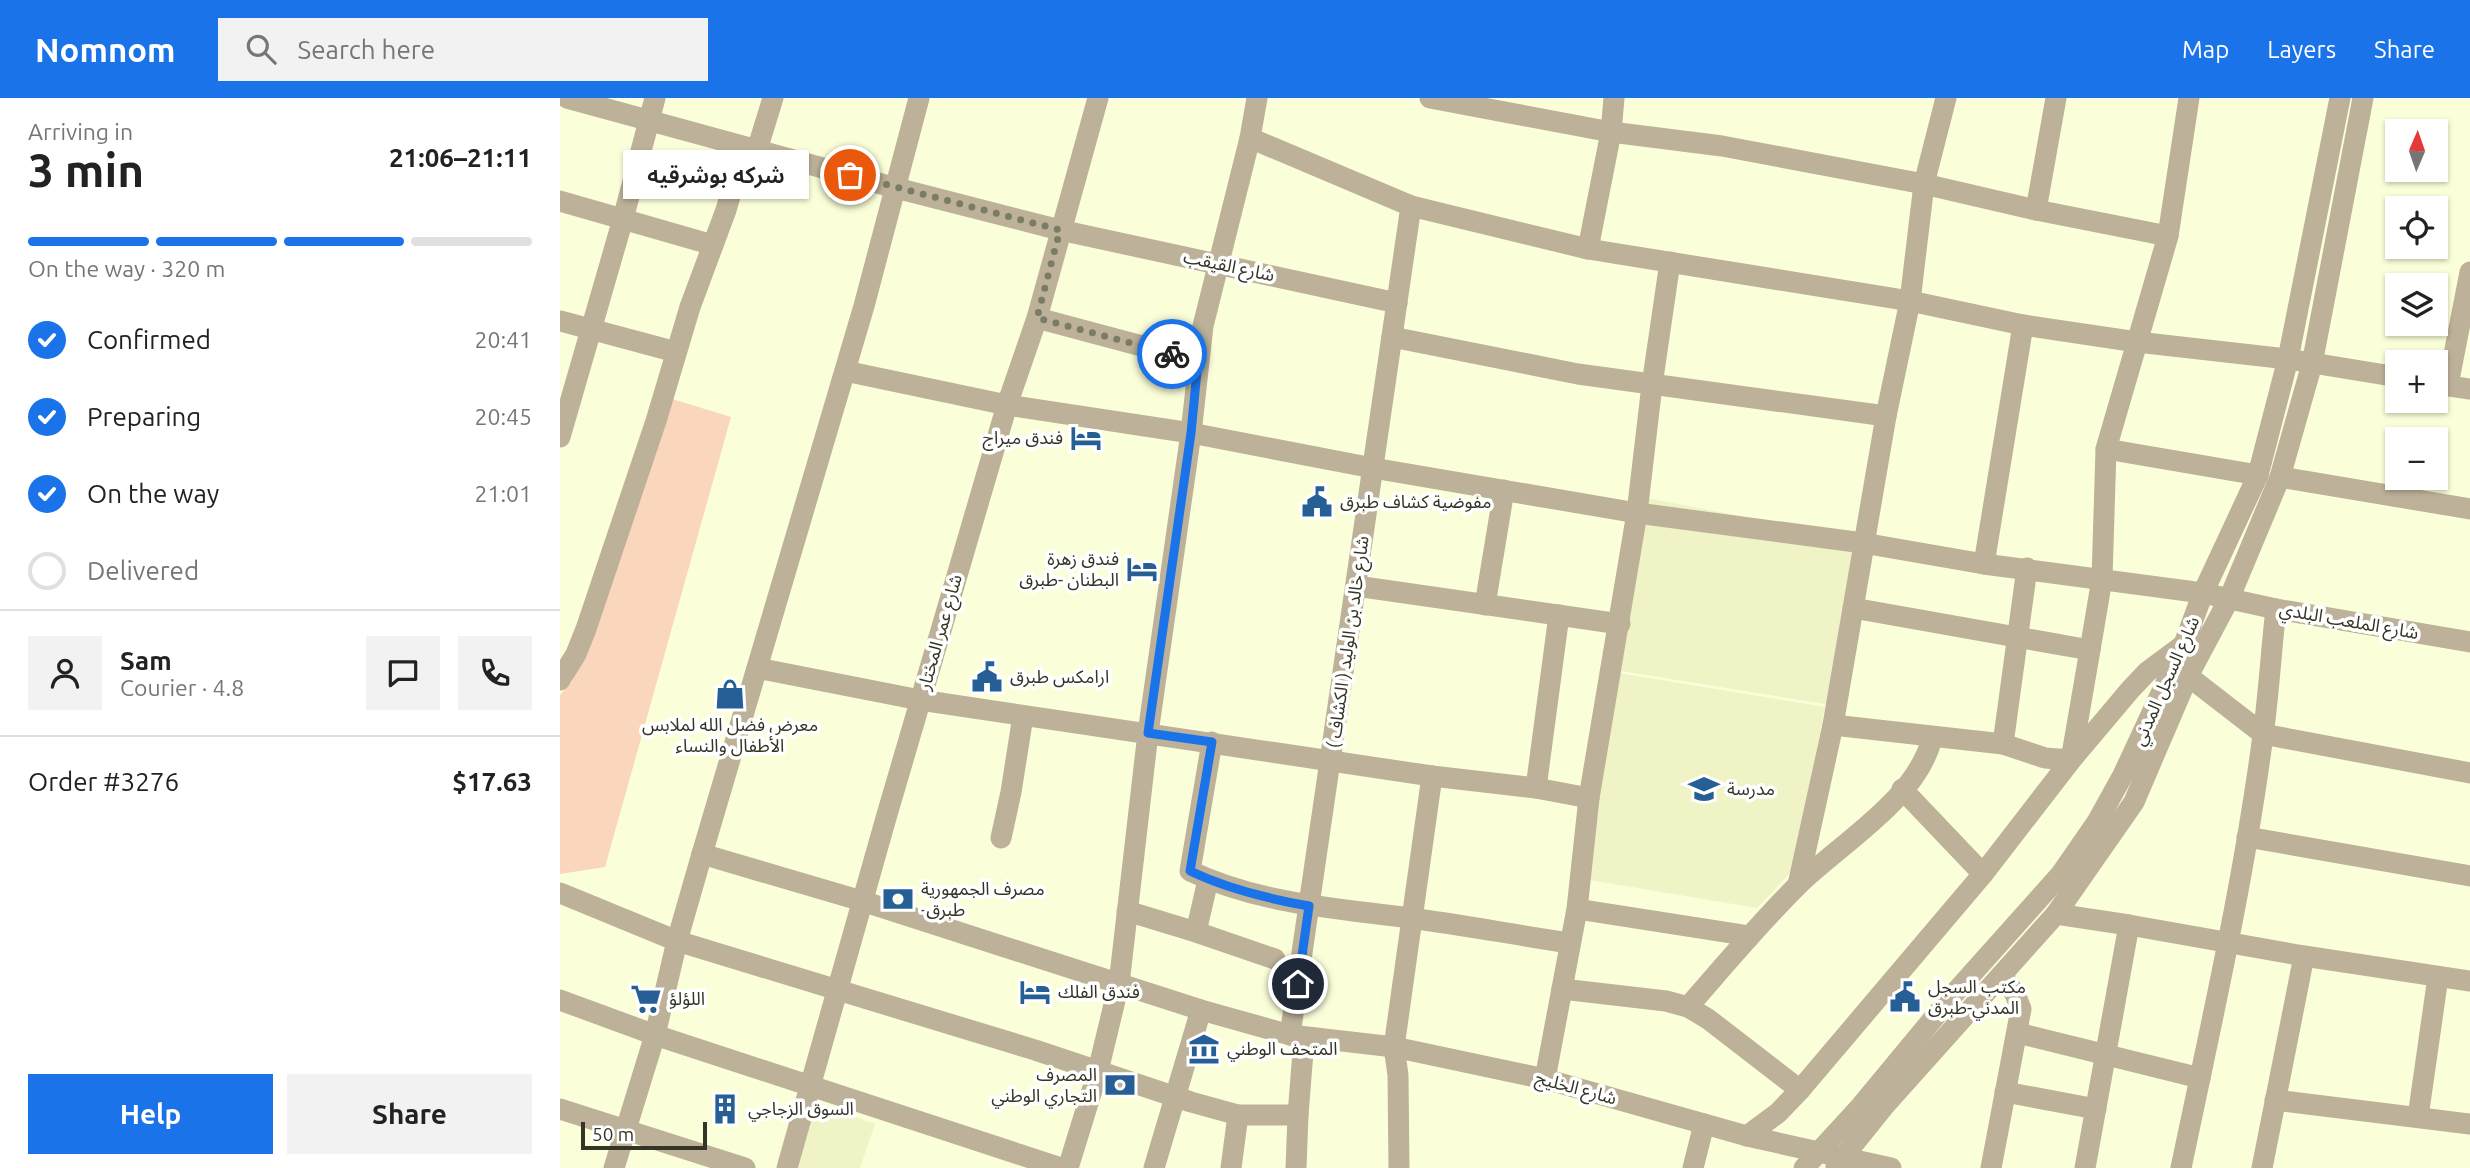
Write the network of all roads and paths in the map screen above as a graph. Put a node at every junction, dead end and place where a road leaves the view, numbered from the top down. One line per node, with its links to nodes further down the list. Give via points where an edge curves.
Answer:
1 (567, 98): 15 (street, شارع القيقب)
2 (655, 98): 15 (street)
3 (772, 98): 18 (street)
4 (919, 98): 20 (street)
5 (1098, 98): 25 (street, شارع عمر المختار)
6 (1257, 98): 17 (street)
7 (1430, 98): 14 (street)
8 (1614, 98): 16 (street)
9 (1946, 98): 19 (street)
10 (2056, 98): 23 (street)
11 (2189, 98): 26 (street)
12 (2340, 98): 41 (street, شارع السجل المدني)
13 (2364, 98): 44 (street, شارع السجل المدني)
14 (1466, 102): 16 (street)
15 (649, 121): 18 (street, شارع القيقب); 24 (street)
16 (1611, 132): 19 (street, via 1722,146); 28 (street)
17 (1250, 138): 22 (street); 30 (street)
18 (751, 148): 20 (street, شارع القيقب); 27 (street)
19 (1924, 184): 23 (street); 32 (street)
20 (896, 188): 25 (street, شارع القيقب); 45 (street)
21 (560, 201): 24 (street)
22 (1411, 206): 28 (street); 33 (street, شارع خالد بن الوليد ( الكشاف ))
23 (2036, 210): 26 (street)
24 (623, 219): 27 (street); 37 (street)
25 (1060, 230): 30 (street, شارع القيقب); 34 (street, شارع عمر المختار)
26 (2168, 236): 39 (street)
27 (713, 245): 40 (street)
28 (1588, 248): 29 (street)
29 (1670, 262): 32 (street); 47 (street)
30 (1219, 264): 33 (street, شارع القيقب); 42 (street)
31 (2470, 276): 43 (street)
32 (1909, 301): 36 (street); 51 (street)
33 (1397, 303): 38 (street, شارع خالد بن الوليد ( الكشاف ))
34 (1037, 318): 42 (street); 50 (street, شارع عمر المختار)
35 (560, 321): 37 (street)
36 (2023, 325): 39 (street); 61 (street)
37 (591, 329): 40 (street); 53 (street)
38 (1392, 337): 47 (street); 55 (street, شارع خالد بن الوليد ( الكشاف ))
39 (2137, 342): 41 (street); 54 (street)
40 (676, 352): 78 (street, via 586,629)
41 (2288, 359): 44 (street); 56 (street, شارع السجل المدني)
42 (1198, 361): 52 (street)
43 (2448, 362)
44 (2312, 364): 46 (street); 56 (street, شارع السجل المدني)
45 (845, 371): 50 (street, شارع الملعب البلدي); 76 (street)
46 (2385, 375)
47 (1652, 385): 51 (street); 59 (street)
48 (2448, 386): 49 (street)
49 (2470, 389)
50 (1007, 405): 52 (street, شارع الملعب البلدي); 79 (street, شارع عمر المختار)
51 (1886, 416): 60 (street)
52 (1191, 433): 55 (street, شارع الملعب البلدي); 82 (street)
53 (560, 437)
54 (2106, 449): 56 (street); 63 (street)
55 (1373, 468): 57 (street, شارع الملعب البلدي); 64 (street, شارع خالد بن الوليد ( الكشاف ))
56 (2269, 476): 58 (street); 65 (street, شارع السجل المدني); 66 (street, شارع السجل المدني)
57 (1504, 490): 59 (street, شارع الملعب البلدي); 67 (street)
58 (2470, 509)
59 (1637, 513): 60 (street, شارع الملعب البلدي); 71 (street)
60 (1863, 543): 61 (street, شارع الملعب البلدي); 68 (street)
61 (1984, 564): 62 (street, شارع الملعب البلدي)
62 (2027, 568): 63 (street, شارع الملعب البلدي); 72 (street)
63 (2102, 579): 65 (street, شارع الملعب البلدي); 75 (street)
64 (1356, 586): 67 (street); 88 (street, شارع خالد بن الوليد ( الكشاف ))
65 (2203, 593): 66 (street, شارع الملعب البلدي); 74 (street, شارع السجل المدني)
66 (2229, 599): 69 (street, شارع الملعب البلدي); 77 (street, شارع السجل المدني)
67 (1485, 605): 70 (street)
68 (1853, 608): 72 (street); 81 (street)
69 (2276, 609): 73 (street, شارع الملعب البلدي); 83 (street)
70 (1559, 615): 71 (street); 91 (street)
71 (1620, 625): 93 (street)
72 (2018, 638): 75 (street); 86 (street)
73 (2470, 642)
74 (2184, 645): 87 (street, via 2147,672); 147 (street, شارع السجل المدني, via 2107,805 2062,874)
75 (2090, 650): 87 (street)
76 (757, 668): 79 (street); 96 (street)
77 (2188, 676): 83 (street); 106 (street, شارع السجل المدني, via 2134,802)
78 (560, 680)
79 (920, 700): 80 (street); 102 (street, شارع عمر المختار)
80 (1023, 716): 82 (street); 94 (street)
81 (1833, 725): 84 (street); 100 (street)
82 (1148, 733): 85 (street); 105 (street)
83 (2263, 734): 89 (street); 95 (street)
84 (1932, 737): 86 (street); 92 (street, via 1923,764)
85 (1212, 742): 88 (street); 99 (street, via 1190,871)
86 (2003, 744): 87 (street, via 2045,758)
87 (2071, 760): 97 (street)
88 (1330, 761): 90 (street); 103 (street, شارع خالد بن الوليد ( الكشاف ))
89 (2470, 773)
90 (1432, 776): 91 (street); 107 (street)
91 (1536, 788): 93 (street)
92 (1902, 789): 97 (street); 100 (street, via 1864,830)
93 (1589, 798): 104 (street)
94 (1001, 838)
95 (2247, 838): 98 (street); 113 (street)
96 (702, 854): 102 (street, شارع الخليج); 111 (street)
97 (1983, 874): 134 (street)
98 (2470, 876)
99 (1208, 880): 103 (street); 109 (street)
100 (1798, 885): 110 (street)
101 (560, 893): 111 (street)
102 (862, 901): 119 (street, شارع الخليج); 121 (street, شارع عمر المختار)
103 (1309, 906): 107 (street); 127 (street, شارع خالد بن الوليد ( الكشاف ))
104 (1577, 909): 110 (street); 112 (street)
105 (1127, 911): 109 (street); 119 (street)
106 (2056, 914): 108 (street); 116 (street, شارع السجل المدني)
107 (1412, 918): 112 (street); 128 (street)
108 (2129, 925): 113 (street); 129 (street)
109 (1196, 932): 115 (street)
110 (1750, 936): 123 (street)
111 (677, 941): 121 (street); 126 (street)
112 (1570, 943): 120 (street)
113 (2228, 944): 114 (street); 131 (street)
114 (2304, 956): 117 (street); 137 (street)
115 (1275, 959)
116 (2003, 976): 125 (street, via 2021,1009); 148 (street, شارع السجل المدني, via 1885,1105)
117 (2438, 976): 118 (street); 142 (street)
118 (2470, 981)
119 (1119, 984): 124 (street, شارع الخليج); 130 (street)
120 (1562, 989): 123 (street); 132 (street)
121 (838, 990): 130 (street); 133 (street, شارع عمر المختار)
122 (560, 1000): 126 (street)
123 (1688, 1007): 134 (street)
124 (1201, 1010): 127 (street, شارع الخليج); 136 (street)
125 (2018, 1033): 129 (street); 135 (street)
126 (655, 1035): 133 (street); 145 (street)
127 (1297, 1037): 128 (street, شارع الخليج); 141 (street, شارع خالد بن الوليد ( الكشاف ))
128 (1394, 1047): 132 (street, شارع الخليج); 157 (street)
129 (2105, 1056): 131 (street); 139 (street)
130 (1098, 1072): 136 (street); 153 (street)
131 (2200, 1078): 162 (street)
132 (1545, 1079): 143 (street, شارع الخليج)
133 (810, 1085): 151 (street, شارع عمر المختار); 152 (street)
134 (1800, 1090): 146 (street, via 1779,1113)
135 (2005, 1092): 139 (street); 160 (street)
136 (1175, 1096): 140 (street); 154 (street)
137 (2275, 1100): 142 (street); 163 (street)
138 (560, 1109): 145 (street)
139 (2096, 1109): 161 (street)
140 (1238, 1115): 141 (street); 155 (street)
141 (1298, 1115): 156 (street, شارع خالد بن الوليد ( الكشاف ))
142 (2418, 1117): 144 (street)
143 (1704, 1124): 146 (street, شارع الخليج); 158 (street)
144 (2470, 1124)
145 (625, 1130): 149 (street); 150 (street)
146 (1746, 1136): 147 (street, شارع الخليج)
147 (1811, 1160): 148 (street, شارع الخليج)
148 (1839, 1163): 159 (street, شارع الخليج)
149 (614, 1168)
150 (745, 1168)
151 (787, 1168)
152 (1061, 1168)
153 (1068, 1168)
154 (1154, 1168)
155 (1231, 1168)
156 (1296, 1168)
157 (1399, 1168)
158 (1693, 1168)
159 (1891, 1168)
160 (1991, 1168)
161 (2085, 1168)
162 (2181, 1168)
163 (2262, 1168)

